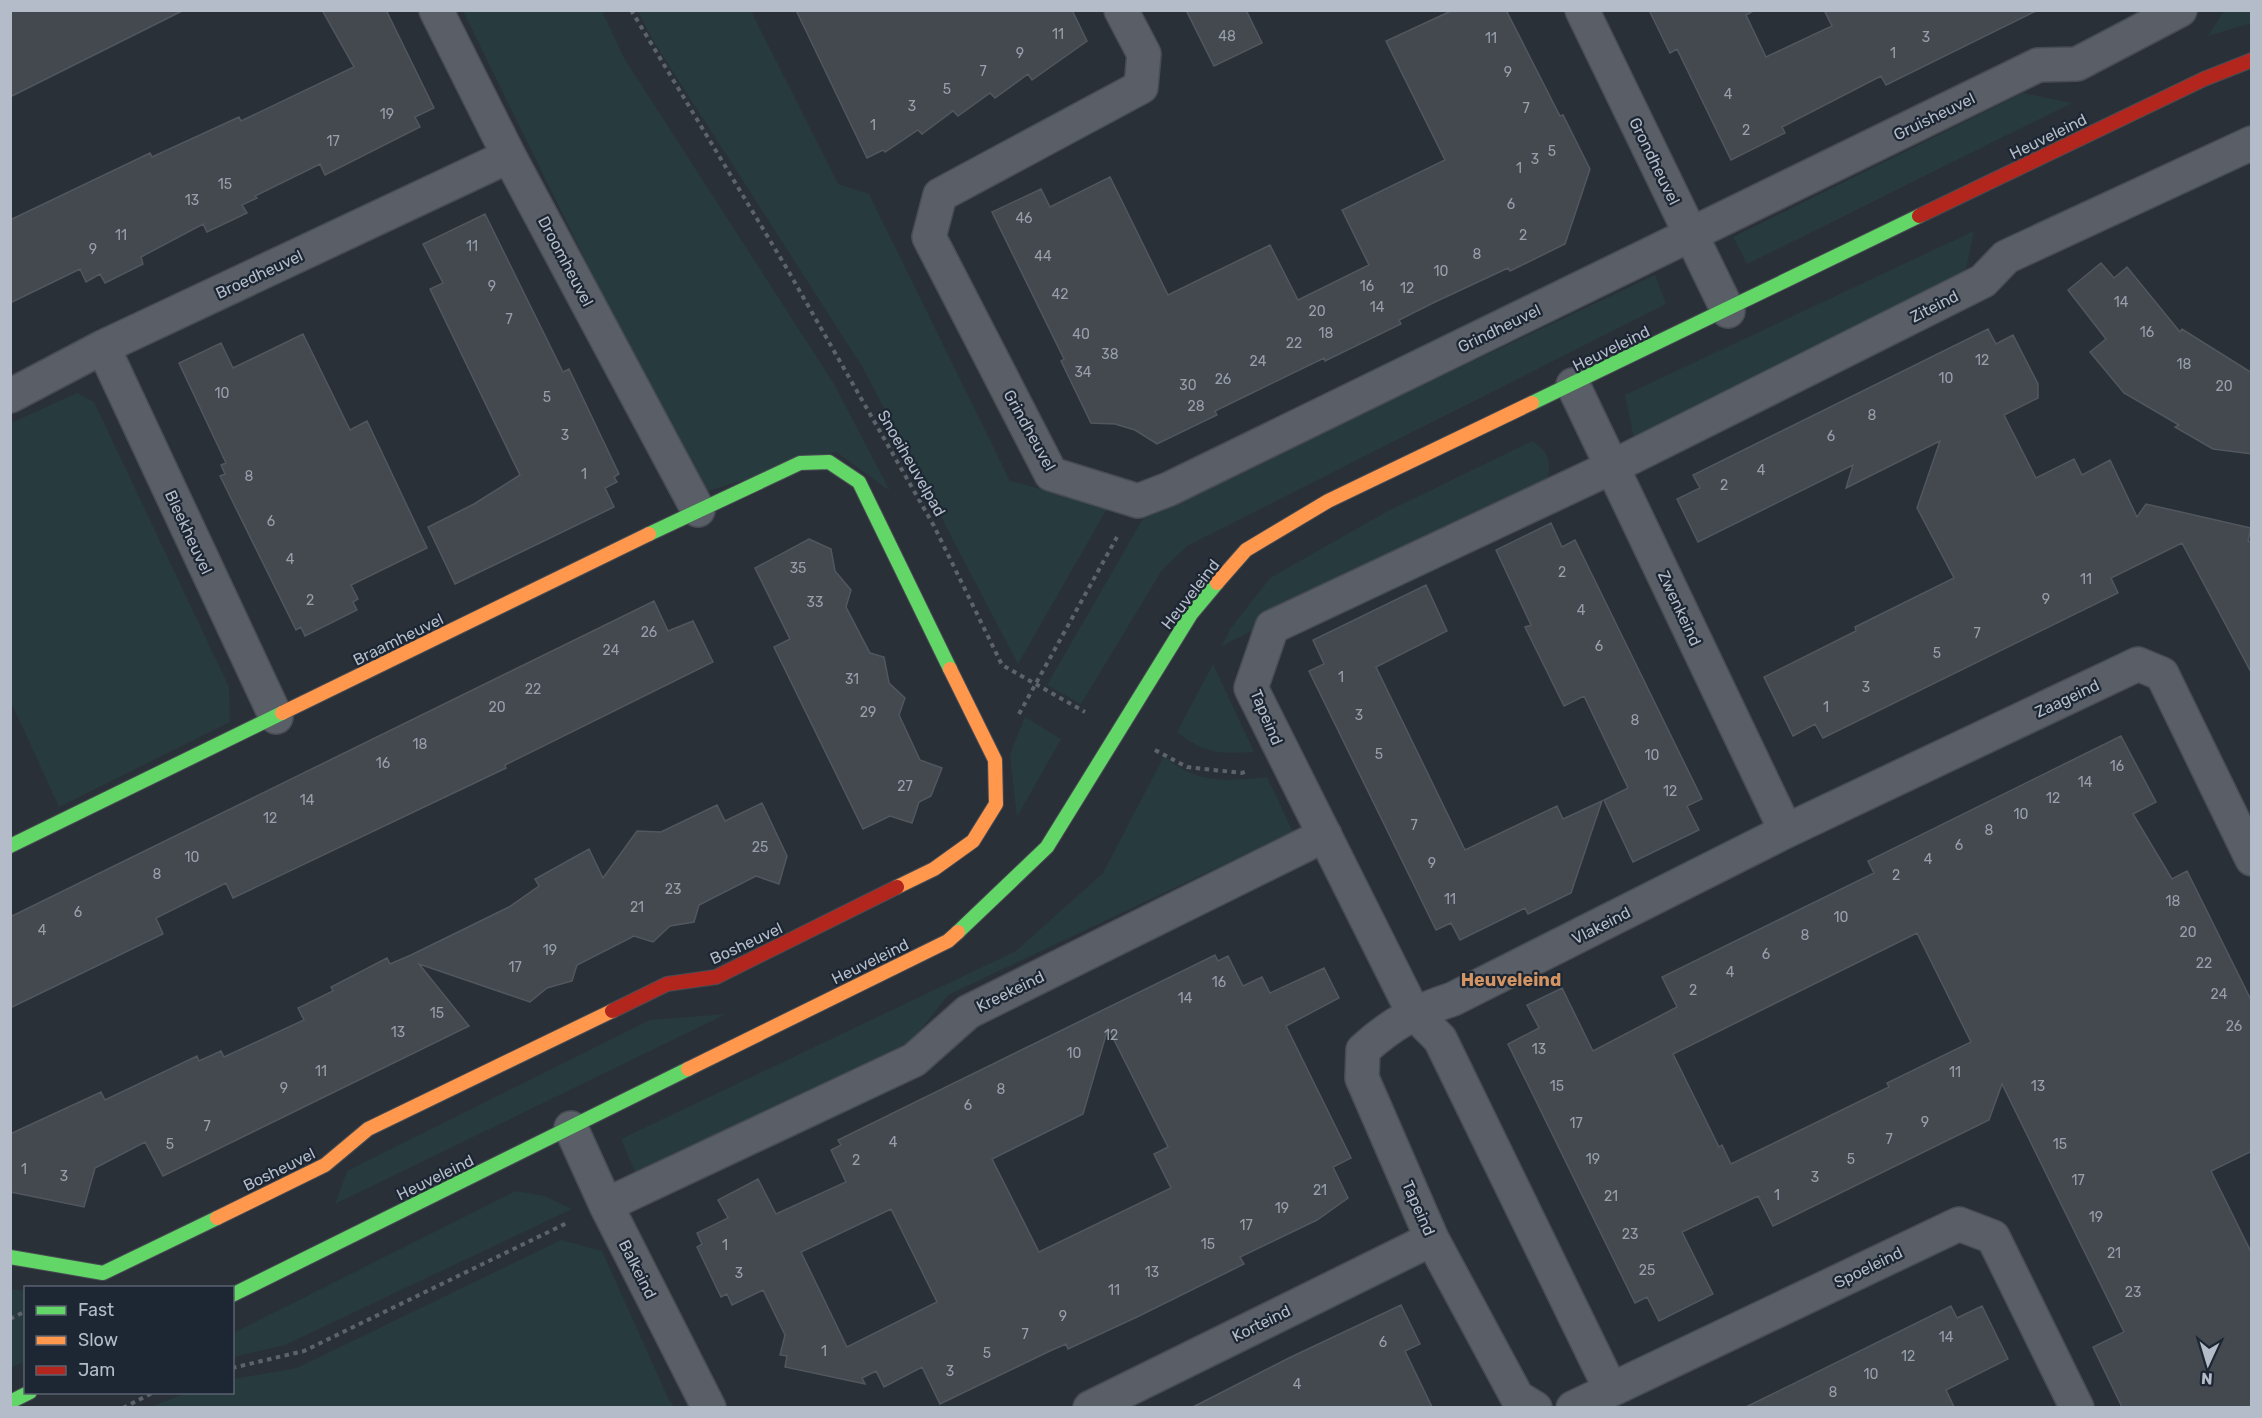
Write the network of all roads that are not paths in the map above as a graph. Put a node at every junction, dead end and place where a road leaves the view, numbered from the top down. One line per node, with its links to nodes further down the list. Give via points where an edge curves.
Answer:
1 (436, 10): 7 (street, Droomheuvel)
2 (1121, 10): 8 (street, Grindheuvel, via 1144,54 1141,87 940,195 929,237 1051,474 1138,501 1170,489)
3 (1582, 10): 8 (street, Grondheuvel)
4 (2180, 10): 8 (street, Gruisheuvel, via 2077,64 2038,65)
5 (2252, 60): 9 (street, Heuveleind, via 2204,79)
6 (2252, 143): 14 (street, Ziteind, via 2006,257 1983,281)
7 (510, 156): 10 (street, Broedheuvel); 15 (street, Droomheuvel)
8 (1691, 235): 9 (street, Grondheuvel)
9 (1728, 311): 11 (street, Heuveleind)
10 (102, 347): 12 (street, Broedheuvel); 16 (street, Bleekheuvel)
11 (1573, 385): 14 (street, Zwenkeind); 22 (street, Heuveleind, via 1328,501 1246,550 1191,614 1047,847 948,940)
12 (10, 396)
13 (800, 463): 15 (street, Braamheuvel); 25 (street, Bosheuvel, via 829,462 859,482 995,760 996,804 973,840 934,869 716,977 667,984 368,1130 325,1165 103,1273)
14 (1614, 466): 17 (street, Zwenkeind); 18 (street, Tapeind, via 1272,627 1251,687)
15 (698, 510): 16 (street, Braamheuvel)
16 (276, 717): 19 (street, Braamheuvel)
17 (1786, 831): 20 (street, Zaageind, via 2138,664 2162,674); 21 (street, Vlakeind, via 1454,999)
18 (1325, 836): 21 (street, Tapeind); 23 (street, Kreekeind, via 968,1012 914,1060)
19 (10, 846)
20 (2252, 859)
21 (1413, 1012): 24 (street, Tapeind, via 1363,1050 1362,1078); 27 (street, Tapeind, via 1440,1039)
22 (571, 1128): 23 (street, Balkeind); 26 (street, Heuveleind)
23 (606, 1204): 30 (street, Balkeind)
24 (1432, 1239): 31 (street, Korteind); 32 (street, Tapeind, via 1517,1397)
25 (10, 1257)
26 (234, 1294)
27 (1611, 1390): 33 (street, Spoeleind); 34 (street, Spoeleind, via 1959,1224 1993,1237)
28 (26, 1394): 29 (street)
29 (10, 1402)
30 (709, 1407)
31 (1089, 1407)
32 (1535, 1407)
33 (1573, 1407)
34 (2077, 1407)

